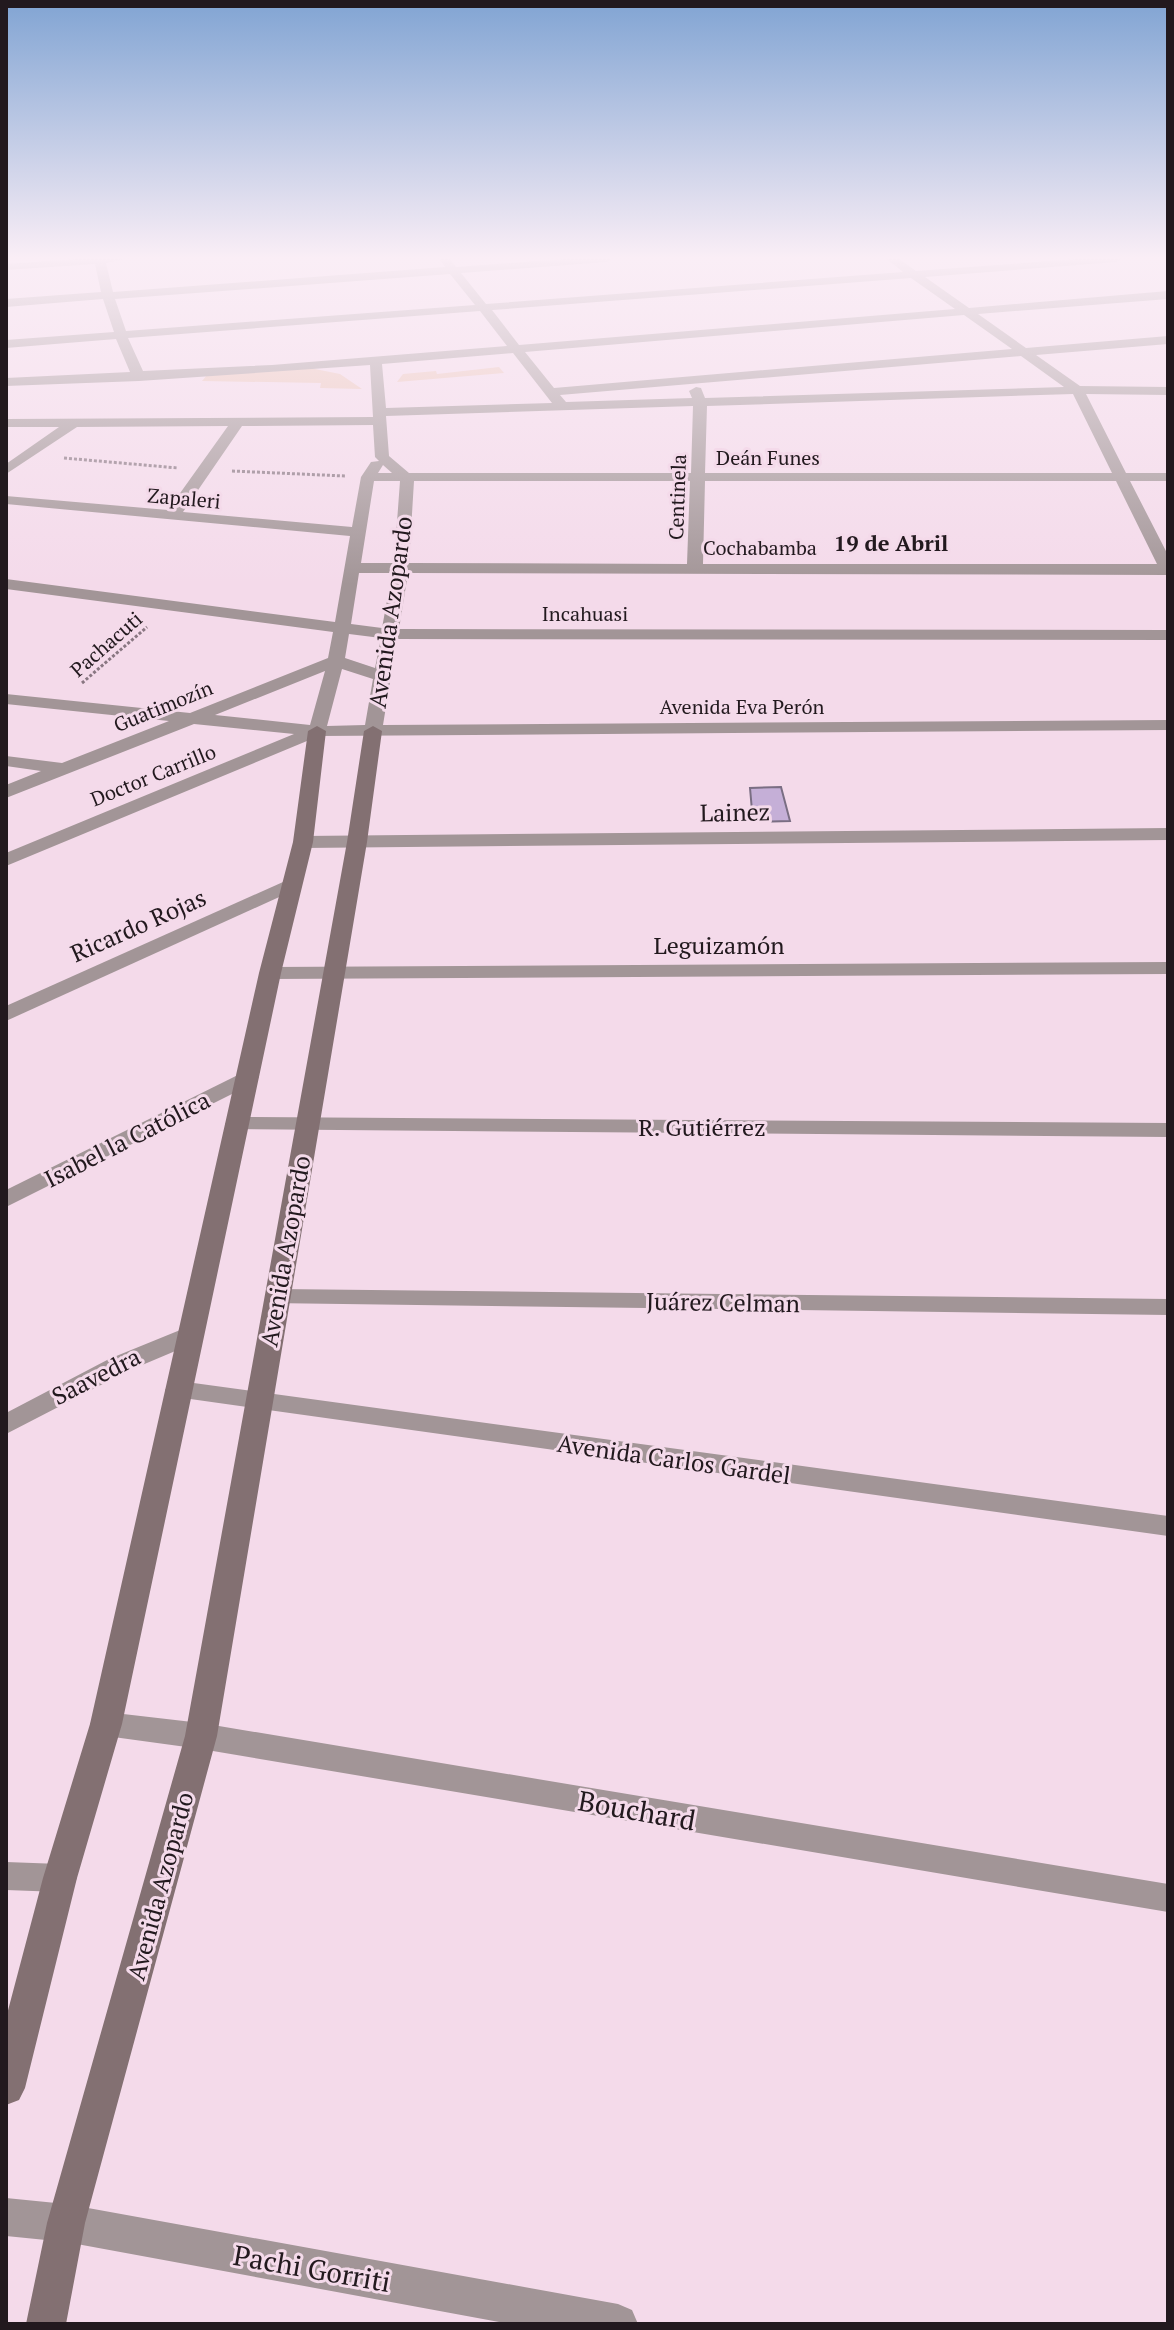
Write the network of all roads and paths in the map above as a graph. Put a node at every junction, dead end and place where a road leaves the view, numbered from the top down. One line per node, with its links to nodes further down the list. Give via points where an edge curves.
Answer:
1 (134, 368): 7 (street)
2 (276, 368): 7 (street)
3 (376, 368): 15 (street)
4 (533, 368): 12 (street)
5 (851, 368): 8 (street)
6 (1046, 368): 10 (street)
7 (139, 377): 9 (street)
8 (694, 381): 12 (street); 13 (street, Centinela)
9 (6, 382)
10 (1077, 390): 11 (street); 13 (street); 22 (street)
11 (1168, 391)
12 (554, 392): 14 (street)
13 (700, 404): 14 (street); 25 (street, Centinela)
14 (563, 408): 15 (street)
15 (380, 416): 18 (street); 19 (street)
16 (6, 423): 17 (street)
17 (73, 423): 18 (street); 20 (street)
18 (237, 423): 27 (street)
19 (382, 457): 21 (street, Avenida Azopardo); 24 (street)
20 (6, 470)
21 (368, 477): 24 (street, Deán Funes); 28 (street, Avenida Azopardo)
22 (1120, 477): 23 (street, Deán Funes); 25 (street, Deán Funes); 32 (street)
23 (1168, 477)
24 (407, 478): 25 (street, Deán Funes); 31 (street, Avenida Azopardo)
25 (697, 478): 29 (street, Centinela)
26 (6, 500): 27 (street, Zapaleri)
27 (171, 517): 28 (street, Zapaleri)
28 (358, 532): 30 (street, Avenida Azopardo)
29 (695, 567): 31 (street, Cochabamba); 32 (street, Cochabamba)
30 (352, 568): 31 (street, Cochabamba); 35 (street, Avenida Azopardo)
31 (401, 568): 36 (street, Avenida Azopardo)
32 (1168, 569)
33 (6, 584): 34 (street, Incahuasi)
34 (173, 604): 35 (street, Incahuasi); 41 (path, Pachacuti)
35 (342, 626): 36 (street, Incahuasi); 38 (street, Avenida Azopardo)
36 (388, 634): 37 (street, Incahuasi); 39 (street, Avenida Azopardo)
37 (1168, 635)
38 (336, 661): 39 (street); 42 (street, Guatimozín); 44 (street, Avenida Azopardo)
39 (382, 676): 45 (street, Avenida Azopardo)
40 (6, 699): 41 (street, Avenida Eva Perón)
41 (57, 705): 42 (street, Avenida Eva Perón)
42 (190, 719): 44 (street, Avenida Eva Perón); 47 (street, Guatimozín)
43 (1168, 725): 45 (street, Avenida Eva Perón)
44 (317, 731): 45 (street, Avenida Eva Perón); 50 (street, Avenida Azopardo); 52 (street, Doctor Carrillo)
45 (373, 731): 51 (street, Avenida Azopardo)
46 (6, 761): 47 (street)
47 (64, 769): 48 (street, Guatimozín)
48 (6, 792)
49 (1168, 834): 51 (street, Lainez)
50 (303, 842): 51 (street, Lainez); 53 (street, Avenida Azopardo)
51 (357, 842): 56 (street, Avenida Azopardo)
52 (6, 860)
53 (292, 884): 55 (street, Avenida Azopardo); 57 (street, Ricardo Rojas)
54 (1168, 968): 56 (street, Leguizamón)
55 (270, 973): 56 (street, Leguizamón); 58 (street, Avenida Azopardo)
56 (334, 975): 60 (street, Avenida Azopardo)
57 (6, 1014)
58 (248, 1077): 59 (street, Avenida Azopardo); 62 (street, Isabel la Católica)
59 (237, 1124): 60 (street, R. Gutiérrez); 65 (street, Avenida Azopardo)
60 (308, 1125): 61 (street, R. Gutiérrez); 63 (street, Avenida Azopardo)
61 (1168, 1130)
62 (6, 1200)
63 (278, 1297): 64 (street, Juárez Celman); 67 (street, Avenida Azopardo)
64 (1168, 1307)
65 (190, 1335): 66 (street, Avenida Azopardo); 68 (street, Saavedra, via 135,1355)
66 (179, 1390): 67 (street, Avenida Carlos Gardel); 70 (street, Avenida Azopardo)
67 (257, 1402): 69 (street, Avenida Carlos Gardel); 71 (street, Avenida Azopardo)
68 (6, 1425)
69 (1168, 1526)
70 (106, 1724): 71 (street, Bouchard); 73 (street, Avenida Azopardo)
71 (201, 1736): 74 (street, Bouchard); 77 (street, Avenida Azopardo)
72 (6, 1876): 73 (street)
73 (60, 1878): 75 (street, Avenida Azopardo)
74 (1168, 1898)
75 (6, 2088)
76 (6, 2217): 77 (street, Pachi Gorriti)
77 (66, 2223): 78 (street, Avenida Azopardo); 79 (street, Pachi Gorriti)
78 (46, 2324)
79 (618, 2324)

